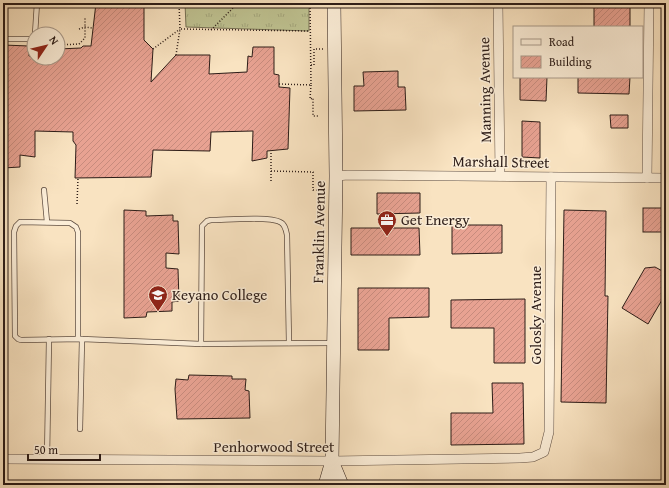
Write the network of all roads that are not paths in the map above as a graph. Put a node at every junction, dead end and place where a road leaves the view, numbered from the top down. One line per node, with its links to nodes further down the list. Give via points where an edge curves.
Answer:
1 (37, 3): 5 (lane)
2 (334, 3): 8 (main road, Franklin Avenue)
3 (498, 3): 9 (street, Manning Avenue)
4 (649, 3): 11 (street)
5 (36, 26)
6 (3, 39): 7 (lane)
7 (26, 39)
8 (336, 176): 9 (street, Marshall Street); 17 (main road, Franklin Avenue)
9 (500, 176): 10 (street, Marshall Street)
10 (551, 177): 11 (street, Marshall Street); 21 (street, Golosky Avenue, via 549,432)
11 (647, 178): 12 (street, Marshall Street)
12 (666, 178)
13 (44, 190): 14 (lane)
14 (47, 222): 15 (lane, via 20,222 14,232 15,336 21,340); 16 (lane, via 70,222 78,232)
15 (49, 339): 16 (lane); 23 (lane)
16 (80, 339): 18 (lane); 20 (lane)
17 (333, 343): 19 (lane); 24 (main road, Franklin Avenue)
18 (202, 344): 19 (lane); 19 (lane, via 202,226 211,220 270,219 284,225 287,235)
19 (289, 344)
20 (80, 429)
21 (544, 452): 24 (street, Penhorwood Street, via 533,457 520,458)
22 (3, 459): 23 (street, Penhorwood Street)
23 (47, 459): 24 (street, Penhorwood Street)
24 (332, 461): 25 (main road, Franklin Avenue); 26 (main road, Franklin Avenue)
25 (325, 485)
26 (342, 485)

